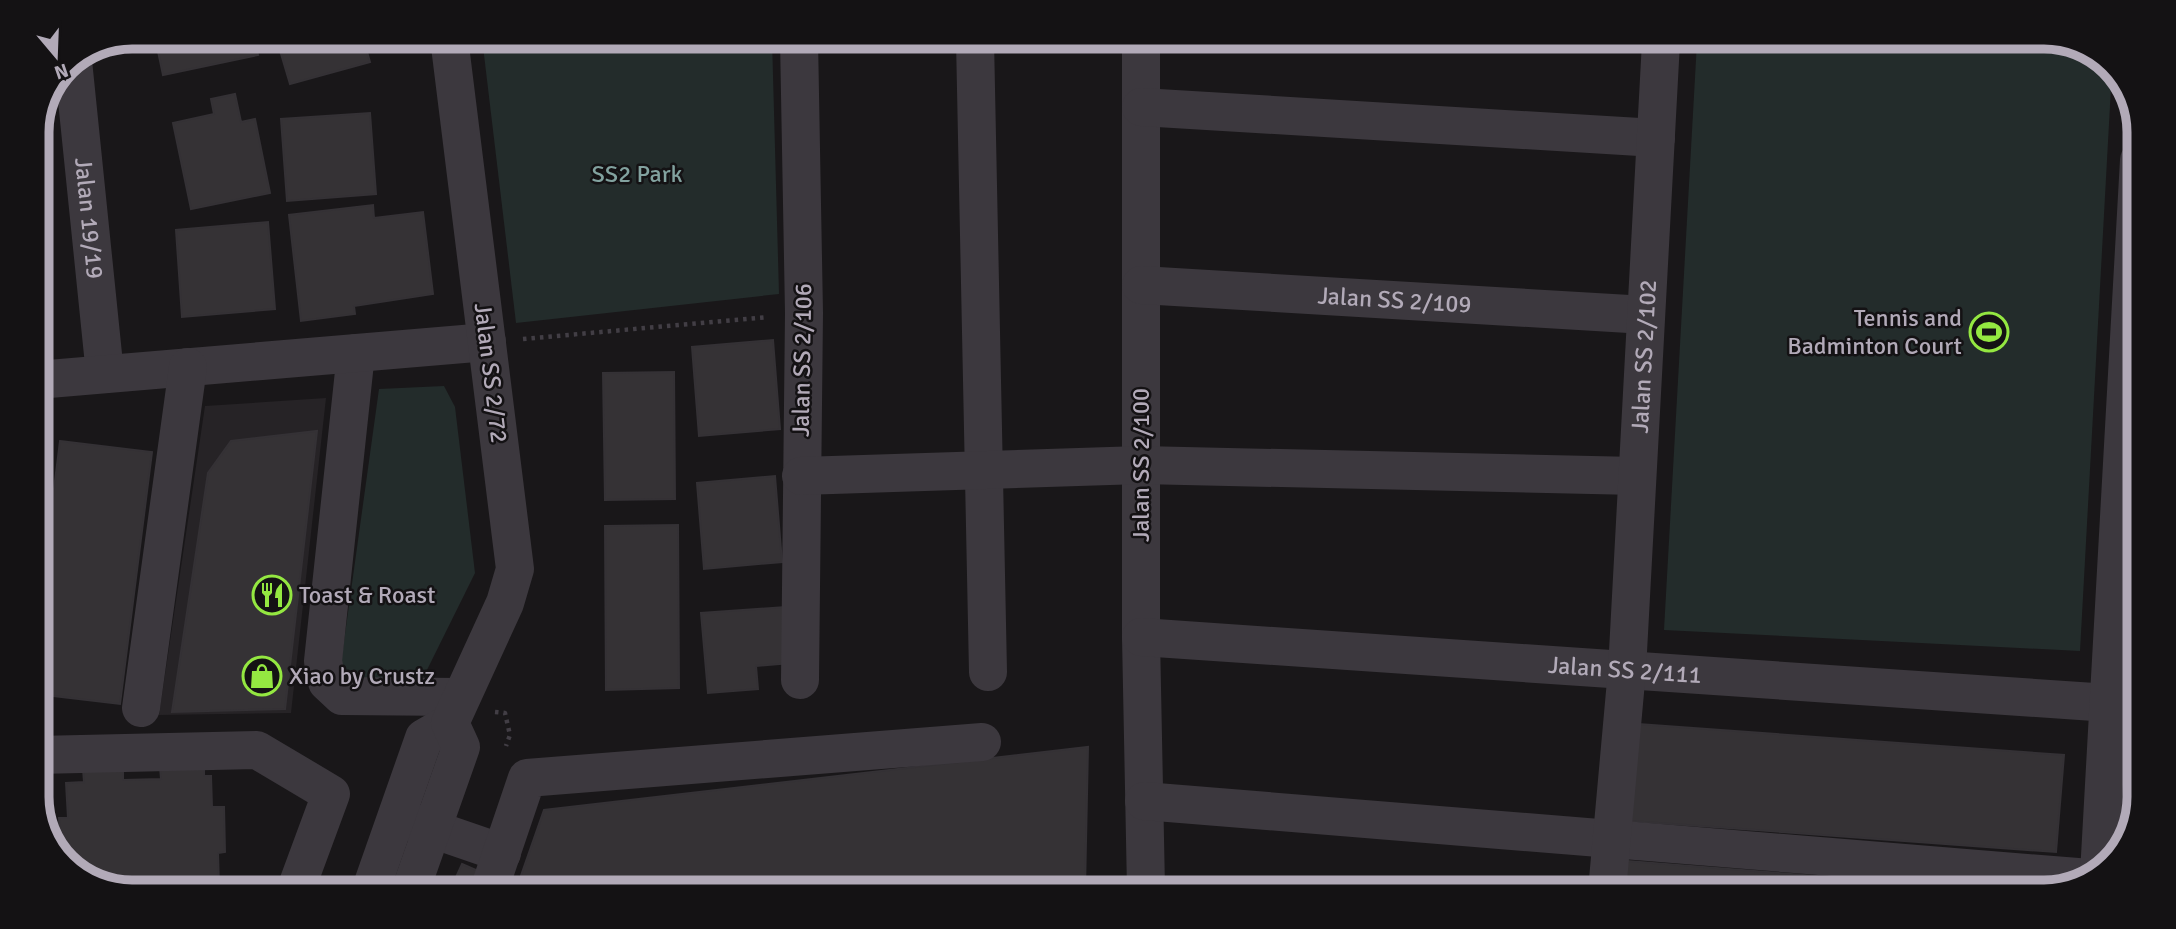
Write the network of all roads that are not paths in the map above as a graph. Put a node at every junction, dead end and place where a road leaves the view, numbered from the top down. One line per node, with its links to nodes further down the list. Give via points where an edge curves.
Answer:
1 (450, 49): 11 (street, Jalan SS 2/72)
2 (799, 49): 18 (street, Jalan SS 2/106, via 804,313)
3 (975, 49): 17 (street)
4 (1141, 49): 7 (street, Jalan SS 2/100)
5 (1661, 49): 8 (street, Jalan SS 2/102)
6 (71, 91): 14 (street, Jalan 19/19)
7 (1141, 107): 8 (street); 9 (street, Jalan SS 2/100)
8 (1656, 138): 10 (street, Jalan SS 2/102)
9 (1141, 285): 10 (street, Jalan SS 2/109); 16 (street, Jalan SS 2/100)
10 (1646, 315): 19 (street, Jalan SS 2/102)
11 (487, 342): 12 (street); 28 (street, Jalan SS 2/72, via 515,569 505,603)
12 (356, 353): 13 (street); 28 (street, via 323,661 327,682 342,696)
13 (188, 367): 14 (street); 27 (street)
14 (105, 374): 15 (street)
15 (49, 379)
16 (1140, 466): 17 (street); 19 (street); 22 (street, Jalan SS 2/100)
17 (984, 470): 18 (street); 24 (street)
18 (801, 476): 25 (street, Jalan SS 2/106)
19 (1637, 476): 23 (street, Jalan SS 2/102)
20 (2127, 535): 21 (street)
21 (2125, 597): 26 (street)
22 (1141, 637): 23 (street, Jalan SS 2/111); 31 (street, Jalan SS 2/100)
23 (1627, 670): 26 (street, Jalan SS 2/111); 34 (street, Jalan SS 2/102)
24 (988, 672)
25 (800, 680)
26 (2109, 703): 35 (street)
27 (141, 708)
28 (455, 710): 32 (street, via 424,738); 33 (street, via 461,747)
29 (982, 742): 36 (street, via 527,778)
30 (49, 755): 38 (street, via 257,750 331,794)
31 (1144, 801): 34 (street); 41 (street, Jalan SS 2/100)
32 (396, 817): 33 (street); 39 (street)
33 (433, 828): 36 (street); 40 (street)
34 (1612, 837): 37 (street); 42 (street, Jalan SS 2/102)
35 (2100, 858)
36 (496, 870)
37 (2070, 876)
38 (299, 880)
39 (374, 880)
40 (417, 880)
41 (1146, 880)
42 (1608, 880)

